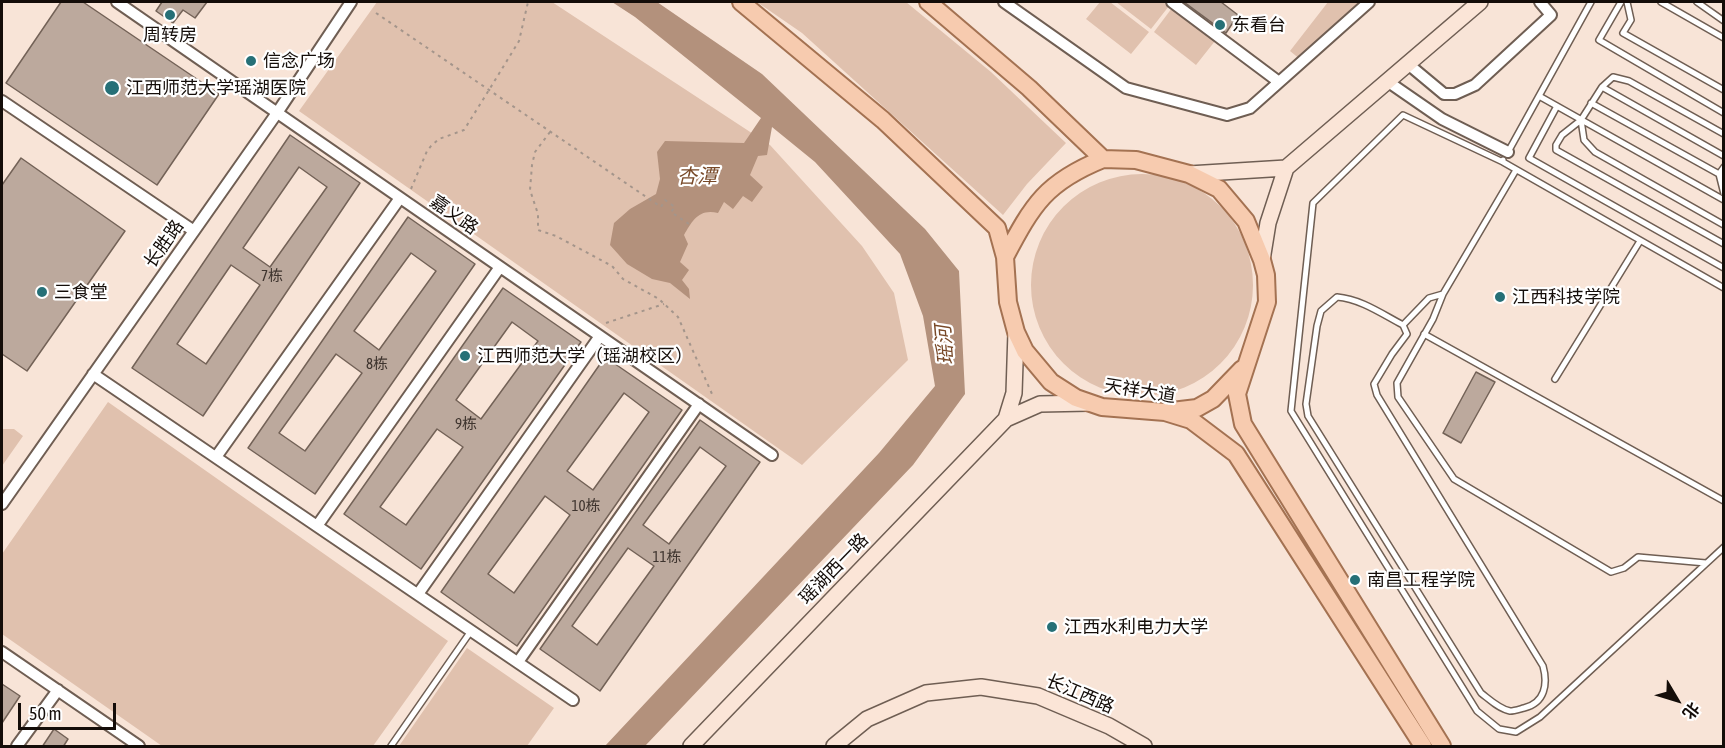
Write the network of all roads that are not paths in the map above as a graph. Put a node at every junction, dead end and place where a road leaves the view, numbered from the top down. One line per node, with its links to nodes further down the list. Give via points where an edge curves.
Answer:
1 (117, 2): 26 (street, 嘉义路)
2 (351, 2): 26 (street, 长胜路)
3 (741, 2): 45 (main road, 天祥大道, via 883,120 997,228)
4 (928, 2): 32 (main road, via 1029,88)
5 (1004, 2): 19 (street, via 1126,88 1227,115 1250,108)
6 (1172, 2): 19 (street)
7 (1368, 2): 19 (street)
8 (1480, 2): 17 (street)
9 (1540, 2): 17 (street, via 1551,15 1475,85 1455,94 1444,94)
10 (1591, 2): 22 (lane)
11 (1621, 2): 27 (lane, via 1599,40)
12 (1627, 2): 21 (lane, via 1631,20 1623,33)
13 (1661, 2): 16 (lane)
14 (1697, 2): 15 (lane)
15 (1724, 21)
16 (1724, 38)
17 (1408, 64): 18 (street)
18 (1388, 81): 31 (street); 34 (street)
19 (1279, 82)
20 (1602, 87): 24 (lane); 29 (lane, via 1613,77 1629,81); 30 (lane)
21 (1724, 90)
22 (1539, 96): 25 (lane); 31 (lane)
23 (2, 101): 42 (street)
24 (1591, 103): 28 (lane); 37 (lane)
25 (1557, 106): 28 (lane); 48 (lane, via 1529,158)
26 (277, 112): 39 (street, 嘉义路); 42 (street, 长胜路)
27 (1724, 112)
28 (1581, 120): 40 (lane); 41 (lane, via 1584,140 1595,152); 44 (lane, via 1562,135 1556,150)
29 (1724, 134)
30 (1724, 156)
31 (1505, 157): 35 (lane); 68 (lane, via 1403,115 1313,203 1291,411 1477,711 1499,729 1516,732 1540,717)
32 (1103, 159): 36 (main road, 天祥大道, via 1136,160); 45 (main road, via 1075,170 1043,195)
33 (1724, 167): 37 (lane)
34 (1286, 168): 36 (street); 46 (street, via 1268,223)
35 (1516, 170): 43 (lane); 50 (lane)
36 (1189, 174): 46 (main road, 天祥大道, via 1219,189 1246,221)
37 (1721, 174): 38 (lane)
38 (1724, 194)
39 (400, 198): 47 (street, 嘉义路); 63 (street)
40 (1724, 200)
41 (1724, 225)
42 (194, 231): 56 (street, 长胜路)
43 (1640, 241): 49 (lane); 57 (lane)
44 (1724, 244)
45 (1005, 257): 52 (main road, 天祥大道, via 1008,302)
46 (1262, 260): 55 (main road, 天祥大道, via 1267,302)
47 (500, 267): 54 (street, 嘉义路); 66 (street)
48 (1724, 268)
49 (1724, 288)
50 (1443, 294): 51 (lane, via 1429,298); 53 (lane)
51 (1403, 325): 51 (lane, via 1348,298 1337,297 1321,311 1306,404 1308,416 1481,693 1510,711 1527,708 1544,693 1544,666 1377,395 1374,384 1407,334)
52 (1016, 332): 58 (main road, 天祥大道, via 1025,351 1051,382); 61 (street, via 1014,393)
53 (1424, 334): 64 (lane); 68 (lane, via 1397,383 1398,397 1454,479 1611,572 1638,557)
54 (600, 336): 59 (street, 嘉义路); 69 (street)
55 (1247, 364): 60 (main road, via 1213,399 1197,408); 75 (main road, 天祥大道, via 1237,394 1243,424)
56 (93, 374): 63 (street); 65 (street, 长胜路)
57 (1555, 379)
58 (1090, 402): 60 (main road, 天祥大道, via 1102,407); 61 (street, via 1040,404)
59 (699, 404): 62 (street, 嘉义路); 72 (street)
60 (1165, 412): 75 (main road, 天祥大道, via 1191,420 1236,454)
61 (1006, 419): 79 (street, 瑶湖西一路)
62 (772, 455)
63 (216, 457): 66 (street)
64 (1724, 501)
65 (2, 504)
66 (317, 526): 69 (street)
67 (1724, 547): 68 (lane)
68 (1707, 563)
69 (418, 594): 70 (street)
70 (471, 631): 72 (street); 78 (lane)
71 (2, 652): 73 (street)
72 (518, 663): 74 (street)
73 (58, 690): 76 (street); 77 (street)
74 (573, 700)
75 (1428, 744)
76 (17, 747)
77 (139, 747)
78 (391, 747)
79 (691, 747)
80 (834, 747): 81 (street, 长江西路, via 867,719 926,693 981,687 1038,696 1109,726)
81 (1144, 747)

